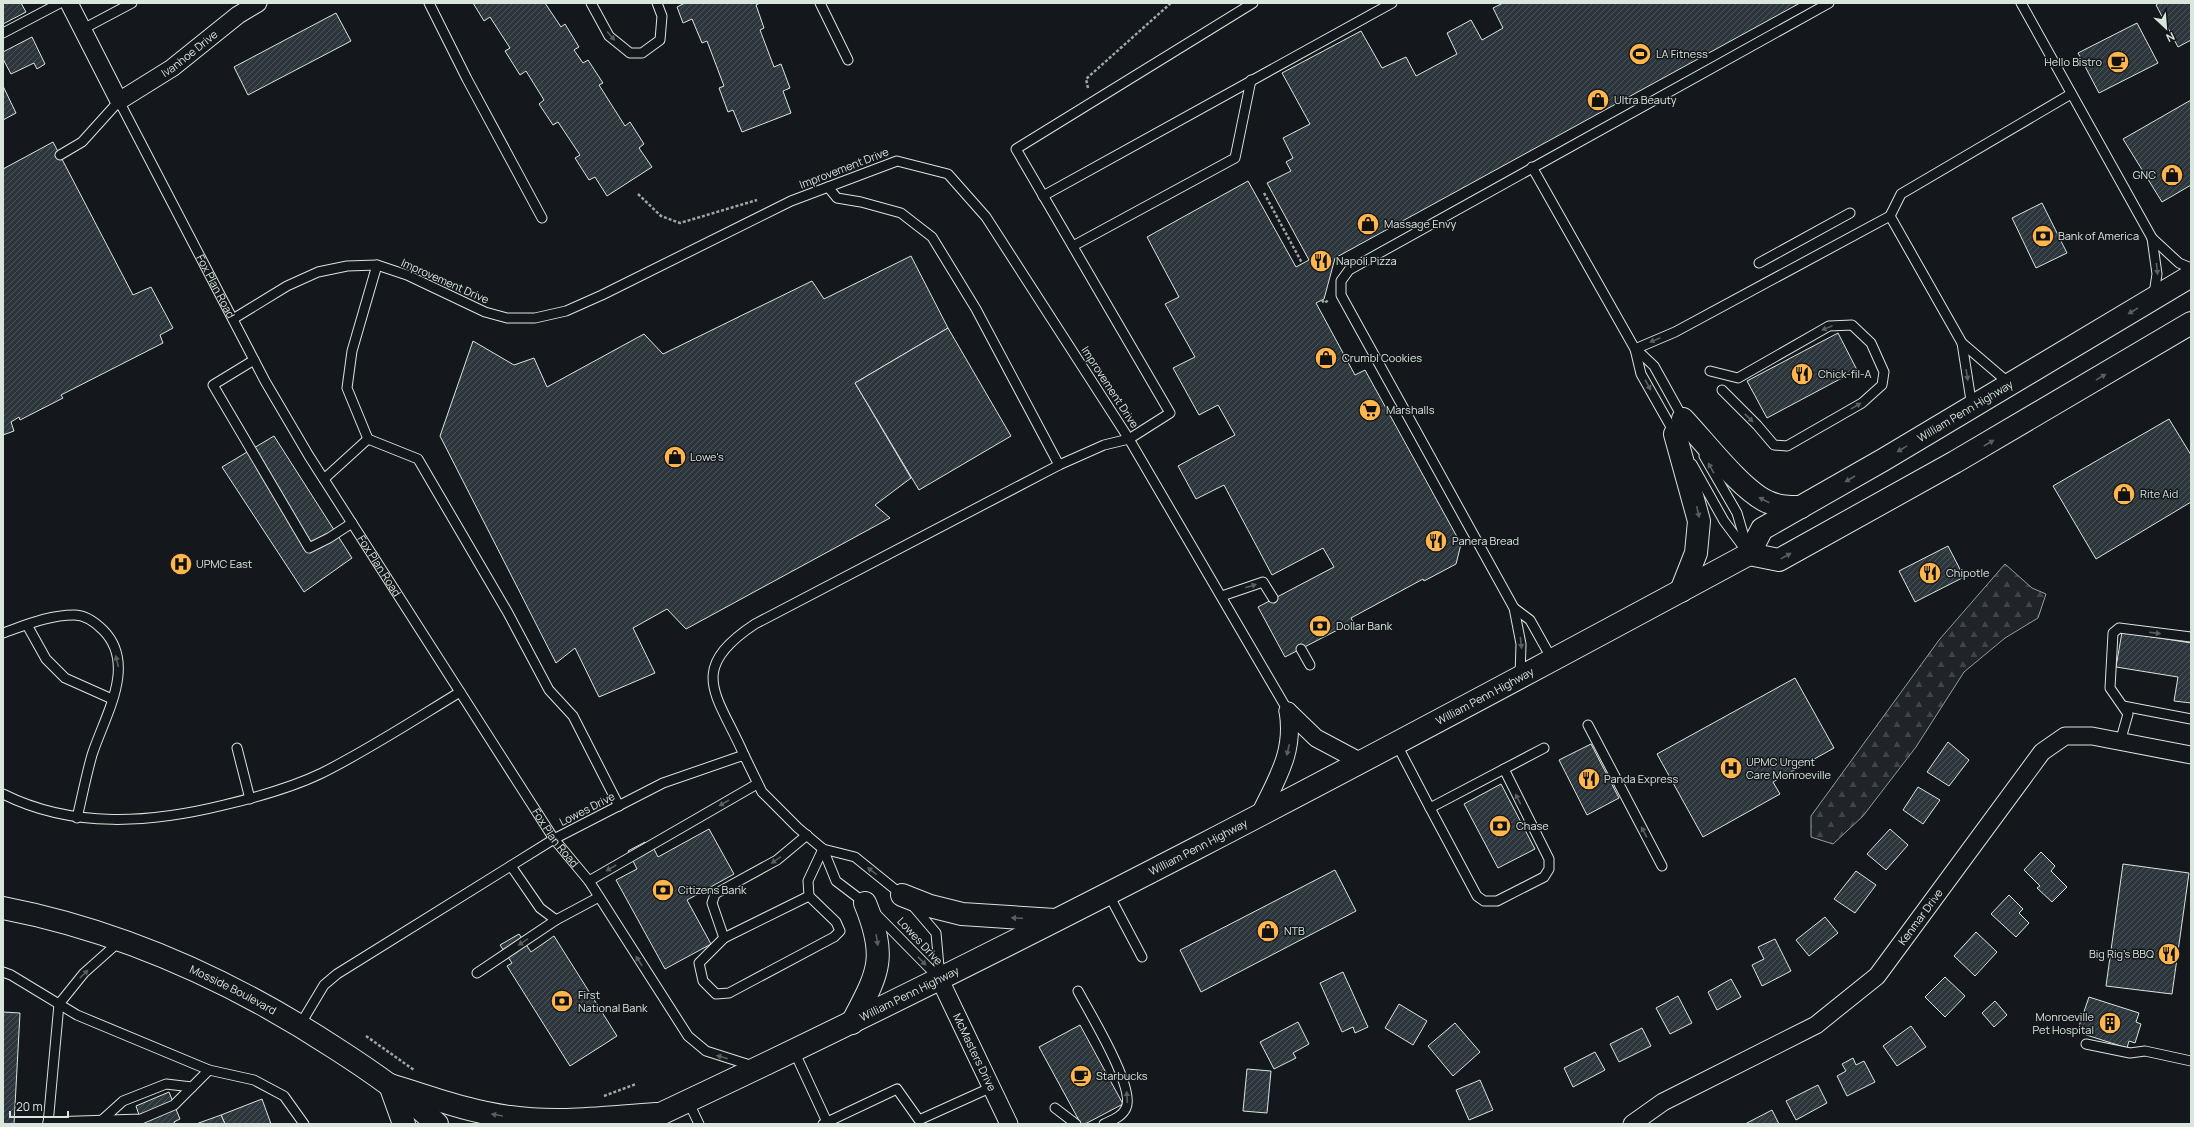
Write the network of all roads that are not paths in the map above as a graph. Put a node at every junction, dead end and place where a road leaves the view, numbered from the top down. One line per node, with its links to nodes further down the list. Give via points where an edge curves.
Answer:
1 (60, 3): 14 (lane)
2 (69, 3): 13 (street, Fox Plan Road)
3 (132, 3): 13 (lane)
4 (258, 3): 18 (street, Ivanhoe Drive, via 238,15 172,68)
5 (429, 3): 25 (lane)
6 (591, 3): 7 (lane, one-way to 7, via 609,36 630,53 642,53 660,40 662,16)
7 (657, 3)
8 (820, 3): 15 (lane)
9 (1253, 3): 22 (lane, via 1016,149)
10 (1392, 3): 16 (lane)
11 (1829, 3): 20 (lane)
12 (2020, 3): 17 (lane)
13 (83, 29): 18 (street, Fox Plan Road)
14 (3, 33)
15 (848, 60)
16 (1251, 80): 22 (lane); 27 (lane, via 1235,158)
17 (2071, 94): 24 (lane, via 1901,194); 26 (lane)
18 (119, 101): 19 (lane, via 82,142); 33 (lane, Fox Plan Road)
19 (60, 155)
20 (1532, 167): 36 (lane); 53 (lane, via 1349,270 1339,288)
21 (828, 187): 29 (lane, Improvement Drive, via 791,201 602,295 566,311 535,318 507,318 485,312 407,275); 44 (lane, Improvement Drive, via 897,161 948,174 986,217); 45 (lane, via 837,198 901,213 932,237 976,309)
22 (1043, 196): 27 (lane)
23 (1850, 213): 28 (lane)
24 (1890, 216): 35 (lane); 36 (lane, one-way to 36, via 1675,332)
25 (542, 218)
26 (2152, 238): 30 (lane, via 2178,263); 32 (lane, one-way to 32, via 2157,274)
27 (1073, 246): 44 (lane, via 1170,413)
28 (1759, 262)
29 (377, 265): 33 (lane, Improvement Drive, via 347,266 318,272 287,286); 43 (lane, via 352,351 347,388)
30 (2191, 268)
31 (2191, 276): 32 (main road, William Penn Highway)
32 (2152, 299): 39 (main road, William Penn Highway, one-way to 39)
33 (233, 319): 37 (lane, Fox Plan Road)
34 (2191, 323): 49 (main road, one-way to 34, via 1779,560 1955,462)
35 (1962, 343): 39 (lane); 41 (lane, one-way to 41)
36 (1635, 349): 42 (lane, one-way to 42, via 1641,374); 42 (lane, via 1654,366)
37 (254, 360): 46 (lane, Fox Plan Road); 48 (lane, via 213,385 309,548)
38 (1710, 372): 40 (lane, one-way to 38, via 1774,445 1787,446 1862,403 1882,384 1884,372 1871,343 1852,325 1830,326 1738,378)
39 (2010, 384): 41 (main road, William Penn Highway)
40 (1722, 390)
41 (1972, 407): 47 (main road, William Penn Highway, one-way to 47)
42 (1679, 426): 47 (main road, one-way to 42, via 1778,505 1752,492); 49 (lane, via 1724,520); 49 (lane, one-way to 42, via 1737,513); 50 (main road, one-way to 50, via 1699,521 1696,553)
43 (368, 439): 46 (lane); 78 (lane, via 418,459 508,613 548,690 573,716)
44 (1129, 439): 45 (lane, via 1104,445); 51 (lane, Improvement Drive)
45 (1059, 464): 71 (lane, via 755,624 738,636 720,656 712,678 716,696)
46 (324, 479): 48 (lane, Fox Plan Road)
47 (1801, 507): 49 (main road, William Penn Highway, via 1762,529)
48 (352, 523): 61 (lane, Fox Plan Road)
49 (1749, 554): 50 (main road, William Penn Highway)
50 (1681, 591): 58 (main road, William Penn Highway)
51 (1222, 596): 52 (lane, one-way to 52, via 1263,582); 64 (lane, Improvement Drive)
52 (1273, 598)
53 (1514, 608): 58 (lane, via 1530,620); 60 (lane, one-way to 60, via 1521,644)
54 (27, 625): 55 (lane); 62 (lane, via 46,659 65,678); 62 (lane, one-way to 54, via 118,684 119,663 108,635 94,621 76,615 54,616)
55 (3, 633)
56 (2191, 637): 63 (lane, one-way to 56, via 2110,688 2112,633 2119,628)
57 (1301, 649): 59 (lane)
58 (1552, 661): 60 (main road, William Penn Highway)
59 (1310, 665)
60 (1520, 679): 68 (main road, William Penn Highway)
61 (460, 692): 77 (lane, via 360,753 321,773 290,787); 83 (lane, Fox Plan Road)
62 (112, 699): 81 (lane, via 92,756)
63 (2123, 706): 65 (lane); 67 (lane, via 2128,714)
64 (1288, 711): 73 (street, via 1316,738); 80 (street, one-way to 80, via 1290,736 1287,755)
65 (2191, 719)
66 (1588, 725): 86 (lane, one-way to 66)
67 (2120, 742): 72 (street, Kenmar Drive); 128 (street, Kenmar Drive, via 2092,736 2065,736 2042,752 1877,976 1816,1026 1663,1102)
68 (1396, 743): 73 (main road, William Penn Highway); 79 (lane)
69 (237, 748): 77 (lane)
70 (1544, 748): 74 (lane)
71 (744, 755): 75 (lane, Lowes Drive); 78 (lane, Lowes Drive, via 675,778)
72 (2191, 755)
73 (1361, 762): 80 (main road, William Penn Highway)
74 (1504, 769): 79 (lane); 79 (lane, one-way to 74, via 1476,896 1484,901 1497,901 1544,876 1549,868 1549,859)
75 (757, 784): 82 (lane, Lowes Drive, via 768,801); 87 (lane, one-way to 87)
76 (3, 794): 81 (lane, via 54,813)
77 (250, 799): 81 (lane, via 192,813 133,820)
78 (619, 806): 83 (lane, Lowes Drive)
79 (1430, 808)
80 (1260, 814): 88 (main road, William Penn Highway)
81 (77, 818)
82 (807, 836): 84 (lane, Lowes Drive); 96 (lane, one-way to 96, via 777,860 715,894 712,903)
83 (554, 839): 85 (lane, Lowes Drive); 87 (lane, Fox Plan Road)
84 (823, 849): 89 (lane, Lowes Drive, one-way to 84, via 855,857); 90 (lane, via 808,881); 92 (lane, Lowes Drive, via 836,881)
85 (511, 866): 94 (lane, via 540,908); 105 (lane, Lowes Drive, via 336,974 324,985)
86 (1662, 866)
87 (589, 881): 91 (lane, Fox Plan Road)
88 (1108, 893): 95 (main road, William Penn Highway); 98 (lane)
89 (902, 895): 95 (main road, one-way to 89, via 962,914 930,906); 101 (lane, Lowes Drive, via 917,909 936,934)
90 (809, 896): 96 (lane); 96 (lane, via 836,922 840,931 834,937 729,993 716,994 703,982 699,963)
91 (599, 897): 94 (lane); 109 (lane, Fox Plan Road, one-way to 91, via 714,1055 693,1042 675,1018)
92 (865, 903): 101 (lane, Lowes Drive, one-way to 101); 104 (main road, one-way to 104, via 877,936 879,957 872,982)
93 (3, 908): 97 (main road, Mosside Boulevard)
94 (556, 920): 100 (lane, one-way to 100)
95 (1056, 920): 101 (main road, William Penn Highway)
96 (724, 938)
97 (122, 940): 103 (lane, one-way to 97, via 84,973); 105 (main road, Mosside Boulevard, via 196,971)
98 (1142, 957)
99 (3, 972): 103 (lane)
100 (477, 973)
101 (940, 980): 104 (main road, William Penn Highway); 113 (street, McMasters Drive)
102 (1078, 991): 127 (lane, one-way to 102, via 1121,1116 1127,1108 1128,1096 1121,1072)
103 (59, 1004): 110 (lane, via 77,1015); 118 (lane)
104 (852, 1023): 107 (main road, William Penn Highway)
105 (300, 1024): 111 (main road, Mosside Boulevard)
106 (2086, 1044): 108 (lane, via 2130,1053 2145,1051)
107 (794, 1051): 109 (main road, William Penn Highway); 119 (lane)
108 (2191, 1060)
109 (759, 1068): 114 (main road, William Penn Highway)
110 (209, 1070): 112 (lane); 120 (lane, via 254,1080 284,1096)
111 (390, 1085): 116 (main road, one-way to 111, via 562,1121 510,1117 464,1108); 121 (main road); 122 (main road, Mosside Boulevard)
112 (192, 1087): 117 (lane, via 174,1105 141,1119); 117 (lane, via 166,1084 123,1101)
113 (992, 1087): 119 (lane, via 919,1120 897,1089); 125 (street, McMasters Drive)
114 (688, 1101): 116 (main road, William Penn Highway); 124 (lane)
115 (1055, 1108): 126 (lane)
116 (661, 1114): 123 (main road, William Penn Highway)
117 (102, 1120): 118 (lane)
118 (48, 1123)
119 (825, 1123)
120 (304, 1124)
121 (404, 1124)
122 (437, 1124)
123 (639, 1124)
124 (699, 1124)
125 (1009, 1124)
126 (1076, 1124)
127 (1104, 1124)
128 (1632, 1124)

